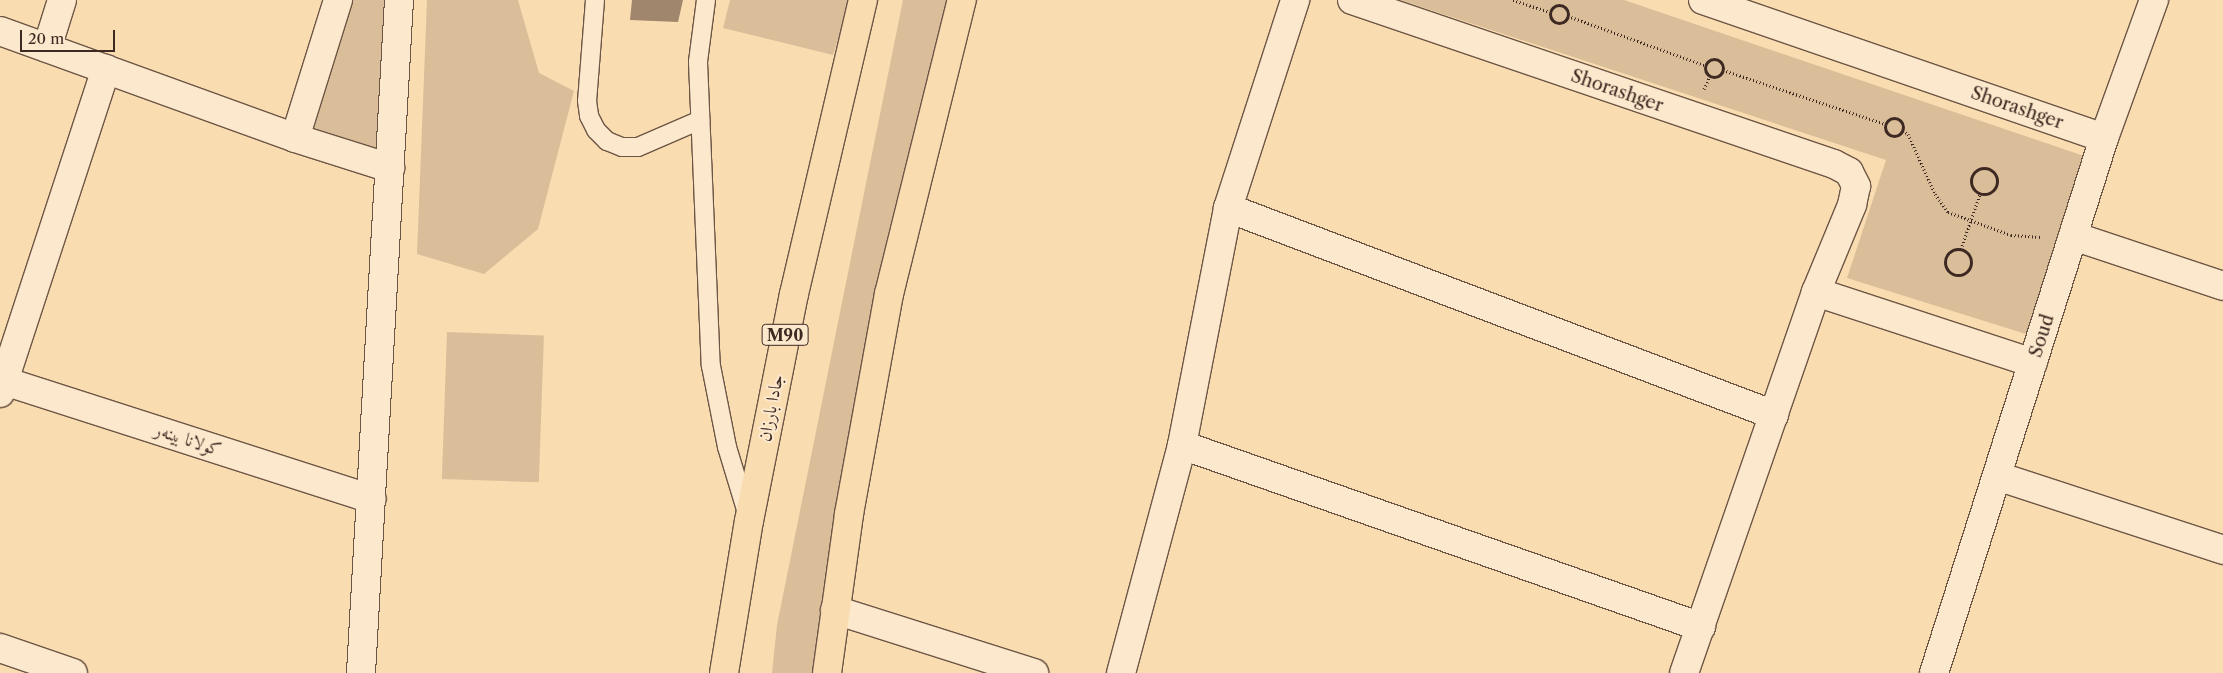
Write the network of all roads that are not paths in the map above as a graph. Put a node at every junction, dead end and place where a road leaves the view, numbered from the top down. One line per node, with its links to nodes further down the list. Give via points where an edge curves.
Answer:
1 (62, 0): 13 (street)
2 (338, 0): 16 (street)
3 (400, 0): 18 (street)
4 (595, 0): 15 (lane, via 587,100 588,116 596,130 607,141 622,147 638,147)
5 (706, 0): 15 (lane, via 698,62)
6 (863, 0): 29 (highway, جادا بارزان / M90, via 794,294)
7 (962, 0): 31 (highway, via 889,294 865,419)
8 (1295, 0): 19 (street)
9 (1352, 0): 22 (street, Shorashger, via 1834,164 1849,172 1856,186 1852,205)
10 (1703, 0): 17 (street, Shorashger)
11 (2154, 0): 17 (street, Soud)
12 (0, 31): 13 (street)
13 (47, 48): 14 (street)
14 (106, 69): 16 (street); 24 (street)
15 (700, 120): 29 (lane, via 711,366 725,439)
16 (295, 138): 18 (street)
17 (2104, 138): 20 (street, Soud)
18 (390, 168): 28 (street)
19 (1228, 208): 25 (street); 26 (street)
20 (2073, 236): 21 (street); 23 (street, Soud)
21 (2223, 286)
22 (1816, 292): 23 (street); 25 (street, Shorashger)
23 (2033, 363): 27 (street, Soud)
24 (2, 387): 28 (street, كولانا بینه‌ر)
25 (1774, 415): 32 (street, Shorashger)
26 (1182, 445): 32 (street); 39 (street)
27 (1997, 476): 30 (street); 41 (street, Soud)
28 (372, 499): 35 (street)
29 (749, 521): 36 (highway, جادا بارزان / M90)
30 (2223, 550)
31 (835, 610): 37 (highway); 38 (street)
32 (1701, 627): 40 (street, Shorashger)
33 (0, 648): 34 (street)
34 (73, 673)
35 (361, 673)
36 (724, 673)
37 (827, 673)
38 (1034, 673)
39 (1121, 673)
40 (1684, 673)
41 (1934, 673)

